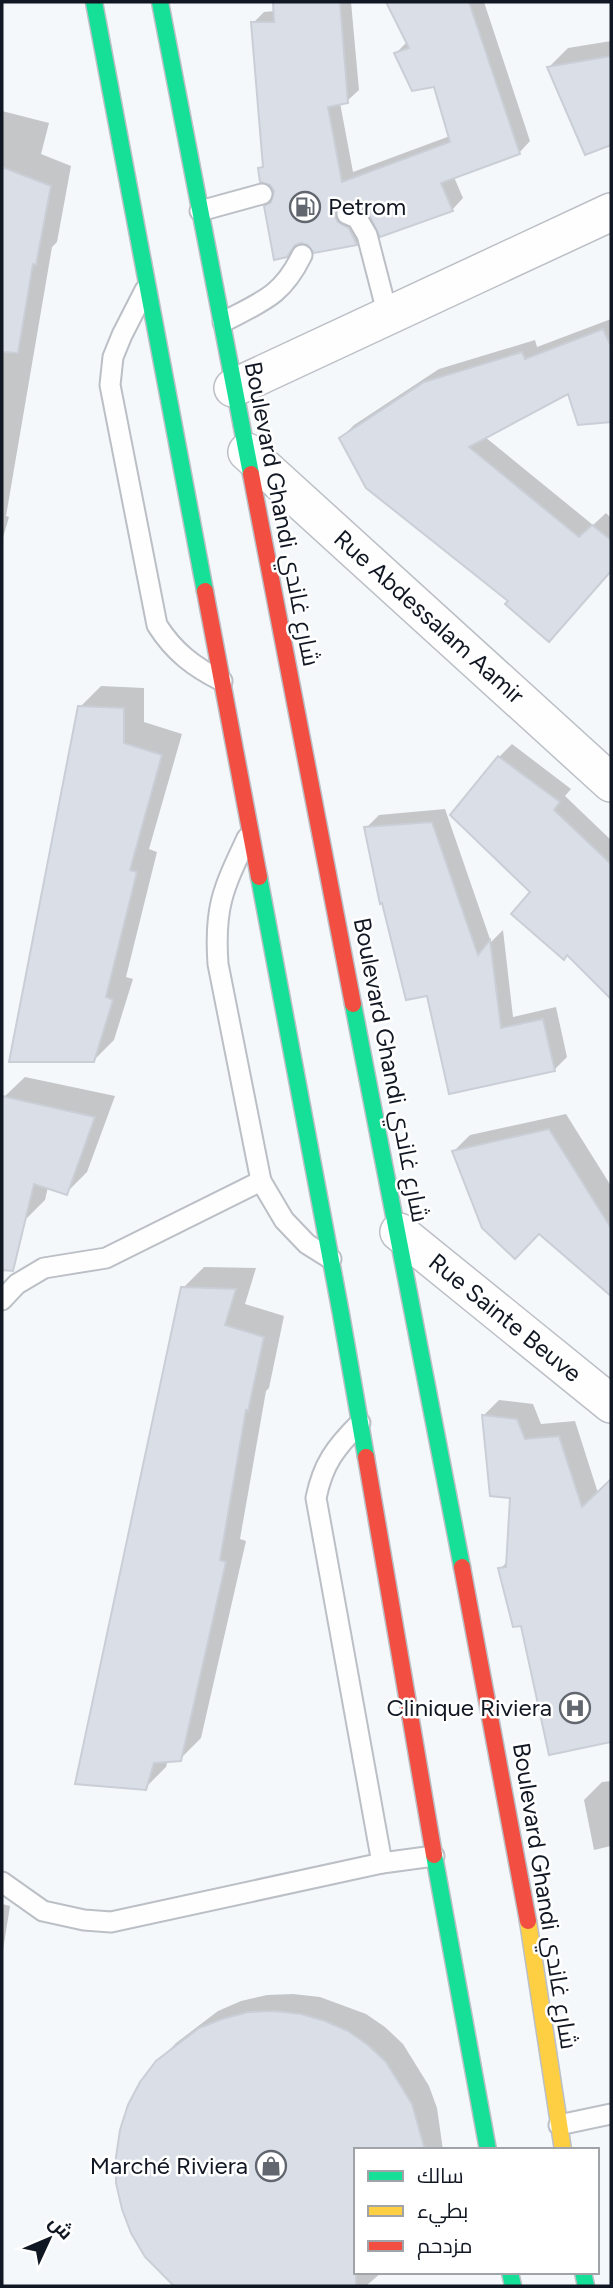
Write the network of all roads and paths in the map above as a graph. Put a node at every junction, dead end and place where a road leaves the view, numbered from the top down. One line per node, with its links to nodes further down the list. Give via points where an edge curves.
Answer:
1 (94, 2): 8 (main road)
2 (160, 2): 4 (main road, Boulevard Ghandi شارع غاندي)
3 (262, 194): 4 (lane)
4 (200, 211): 10 (main road, Boulevard Ghandi شارع غاندي)
5 (611, 212): 9 (street)
6 (347, 214): 9 (lane, via 356,218 367,235)
7 (302, 254): 10 (lane, via 293,274 273,296)
8 (148, 286): 13 (main road); 13 (lane, via 113,357 110,385 157,625 187,662)
9 (388, 316): 11 (street)
10 (223, 322): 11 (main road, Boulevard Ghandi شارع غاندي)
11 (233, 388): 12 (main road, Boulevard Ghandi شارع غاندي)
12 (247, 452): 14 (street, Rue Abdessalam Aamir); 17 (main road, Boulevard Ghandi شارع غاندي)
13 (222, 681): 15 (main road)
14 (611, 782)
15 (250, 831): 16 (lane, via 225,884 216,931 218,964); 18 (main road)
16 (261, 1181): 18 (lane, via 284,1220 307,1244); 19 (lane, via 106,1258 44,1268 17,1284)
17 (399, 1232): 20 (street, Rue Sainte Beuve); 26 (main road, Boulevard Ghandi شارع غاندي, via 522,1873)
18 (331, 1259): 21 (main road)
19 (2, 1300)
20 (611, 1404)
21 (361, 1423): 22 (main road); 23 (lane, via 326,1463 316,1498)
22 (433, 1856): 23 (lane); 27 (main road)
23 (382, 1863): 24 (lane, via 111,1922 43,1912)
24 (2, 1882)
25 (611, 2114): 26 (lane)
26 (559, 2125): 28 (main road, Boulevard Ghandi شارع غاندي)
27 (488, 2148)
28 (564, 2148)

